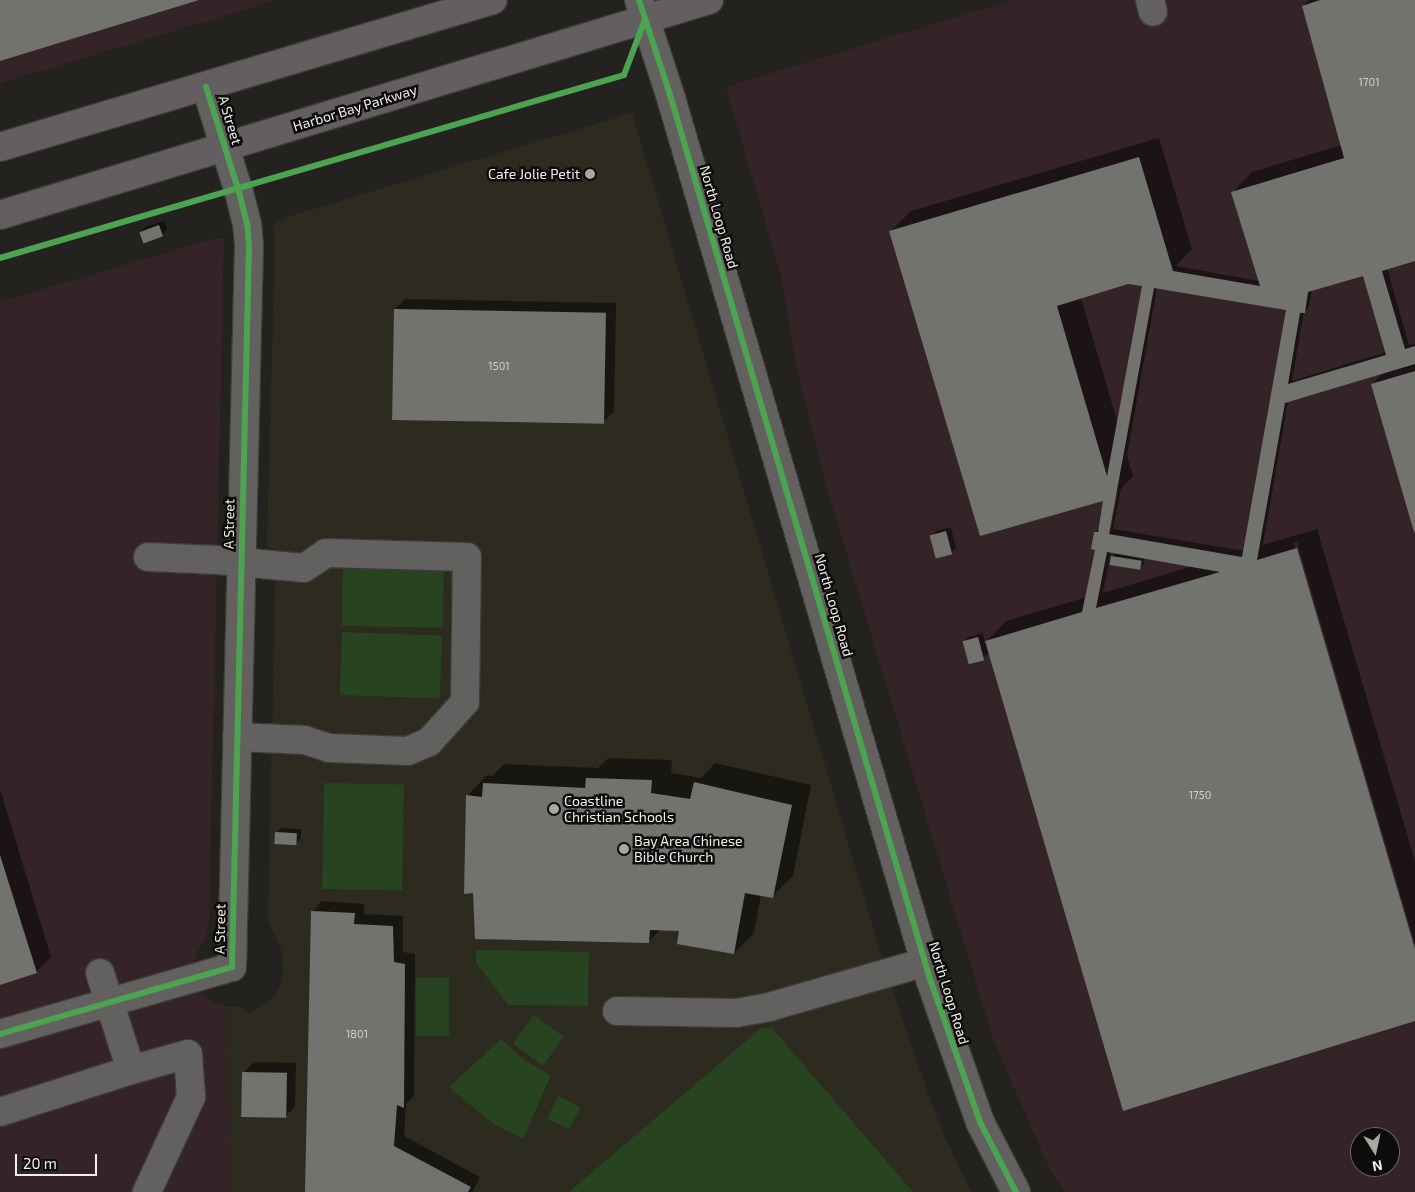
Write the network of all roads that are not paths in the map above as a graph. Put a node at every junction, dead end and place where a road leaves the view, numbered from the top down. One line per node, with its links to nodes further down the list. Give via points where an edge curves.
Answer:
1 (493, 0): 4 (main road)
2 (709, 0): 3 (main road, Harbor Bay Parkway)
3 (642, 9): 6 (main road, Harbor Bay Parkway); 11 (street, North Loop Road)
4 (206, 87): 5 (main road); 6 (street, A Street)
5 (0, 147)
6 (226, 148): 7 (main road, Harbor Bay Parkway); 9 (street, A Street, via 247,224 249,245)
7 (0, 215)
8 (148, 557): 9 (street)
9 (241, 563): 10 (street, A Street); 10 (street, via 304,568 326,553 467,557 465,702 429,742 408,751 329,748 305,740)
10 (237, 737): 13 (street, A Street, via 232,967)
11 (926, 962): 14 (street, via 789,1002 736,1013); 19 (street, North Loop Road, via 954,1053 980,1122)
12 (100, 973): 13 (street)
13 (110, 1003): 15 (street); 16 (street)
14 (617, 1011)
15 (0, 1034)
16 (131, 1070): 17 (street); 18 (street, via 188,1054 191,1097)
17 (0, 1112)
18 (147, 1192)
19 (1016, 1192)

